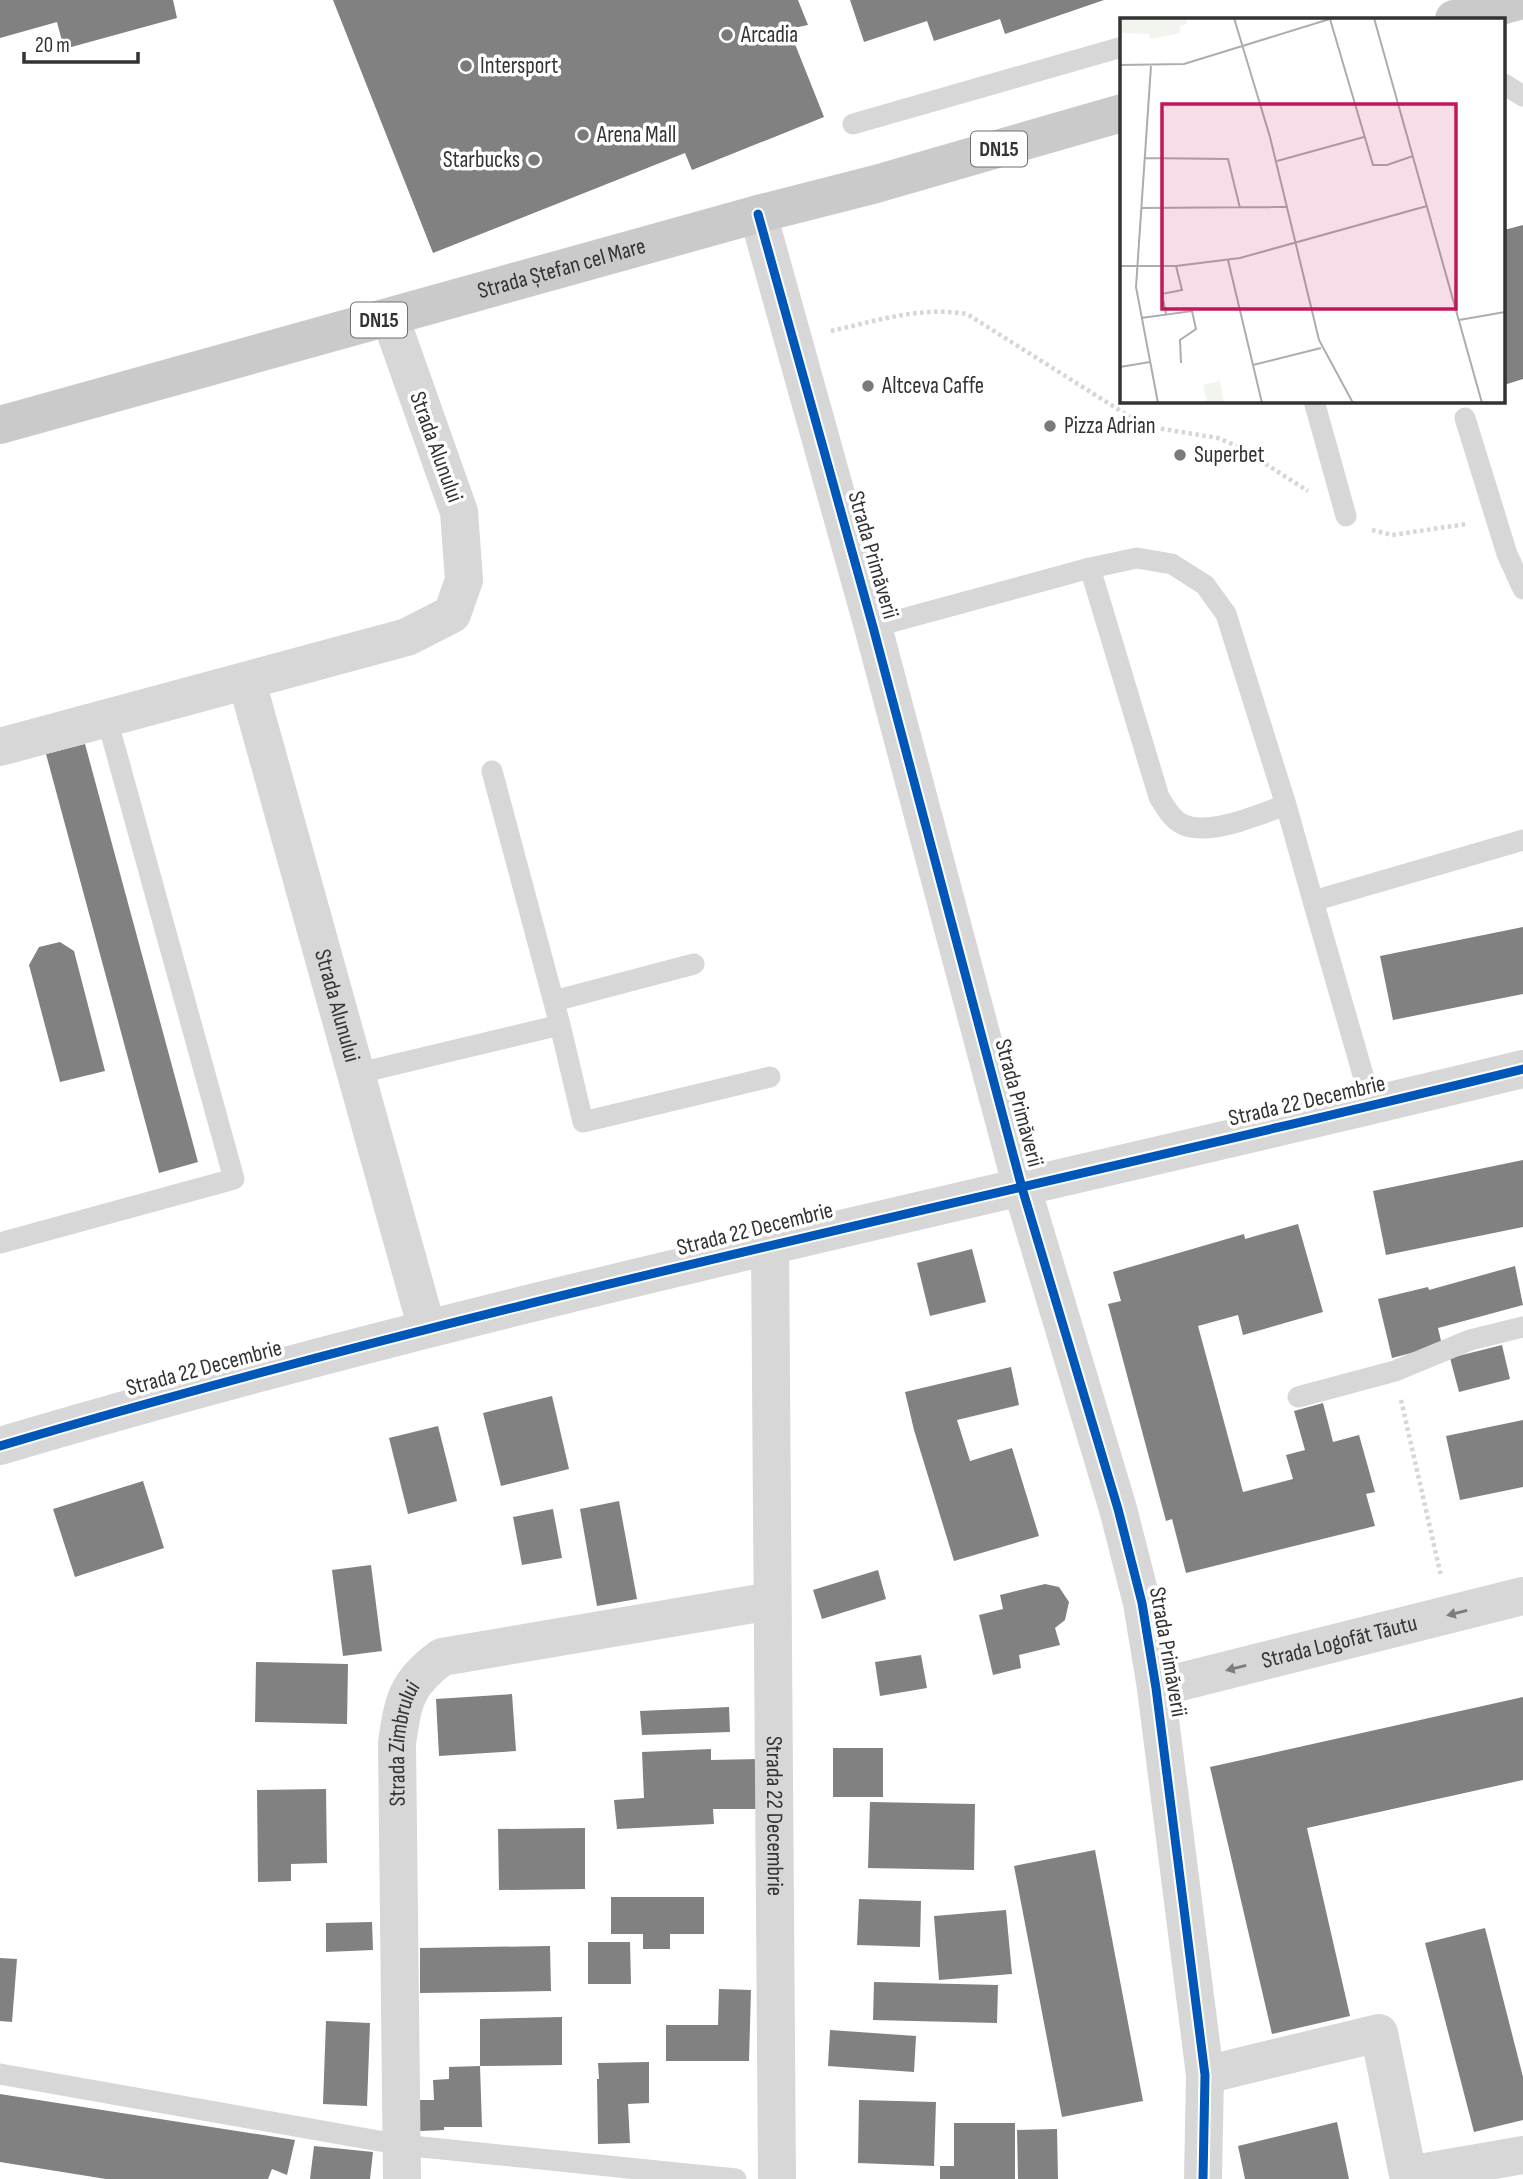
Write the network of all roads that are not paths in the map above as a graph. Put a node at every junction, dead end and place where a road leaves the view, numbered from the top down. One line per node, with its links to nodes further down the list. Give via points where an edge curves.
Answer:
1 (1522, 0): 2 (main road)
2 (1458, 18)
3 (1120, 48): 7 (lane)
4 (1506, 85): 5 (lane)
5 (1523, 96)
6 (1120, 114): 8 (main road, Strada Ștefan cel Mare / DN15)
7 (853, 124)
8 (758, 214): 9 (main road, Strada Ștefan cel Mare / DN15); 16 (street, Strada Primăverii)
9 (390, 317): 12 (main road, Strada Ștefan cel Mare / DN15); 17 (street, Strada Alunului, via 459,512 464,580 452,614 407,637)
10 (1314, 402): 13 (lane)
11 (1465, 418): 15 (lane, via 1507,554)
12 (0, 425)
13 (1346, 516)
14 (1090, 568): 16 (lane); 21 (lane, via 1137,558 1172,564 1205,585 1226,614); 21 (lane, via 1160,797 1170,815 1185,825 1222,826)
15 (1523, 589)
16 (873, 627): 31 (street, Strada Primăverii)
17 (247, 682): 18 (street, Strada Alunului); 28 (street, Strada Alunului)
18 (107, 719): 19 (street, Strada Alunului); 32 (lane, via 234,1179)
19 (0, 747)
20 (492, 771): 25 (lane)
21 (1286, 805): 23 (lane)
22 (1523, 840): 23 (lane)
23 (1313, 901): 30 (lane)
24 (694, 964): 25 (lane)
25 (554, 1001): 26 (lane)
26 (560, 1025): 28 (lane); 29 (lane, via 583,1122)
27 (1523, 1069): 30 (street, Strada 22 Decembrie)
28 (355, 1074): 35 (street, Strada Alunului)
29 (770, 1077)
30 (1372, 1106): 31 (street, Strada 22 Decembrie)
31 (1022, 1188): 33 (street, Strada 22 Decembrie); 40 (street, Strada Primăverii, via 1118,1509 1142,1603)
32 (0, 1244)
33 (770, 1244): 35 (street, Strada 22 Decembrie); 39 (street, Strada 22 Decembrie)
34 (1523, 1327): 36 (lane, via 1470,1340 1395,1371)
35 (427, 1329): 37 (street, Strada 22 Decembrie)
36 (1298, 1397)
37 (0, 1446)
38 (1523, 1596): 40 (street, Strada Logofăt Tăutu, one-way to 40)
39 (771, 1601): 44 (street, Strada Zimbrului, via 442,1657 411,1686 397,1743); 46 (street, Strada 22 Decembrie)
40 (1156, 1688): 42 (street, Strada Primăverii)
41 (0, 2074): 44 (lane)
42 (1205, 2076): 43 (street, via 1379,2034 1408,2175); 47 (street, Strada Primăverii)
43 (1523, 2155)
44 (402, 2162): 45 (lane)
45 (736, 2179)
46 (777, 2179)
47 (1203, 2179)

